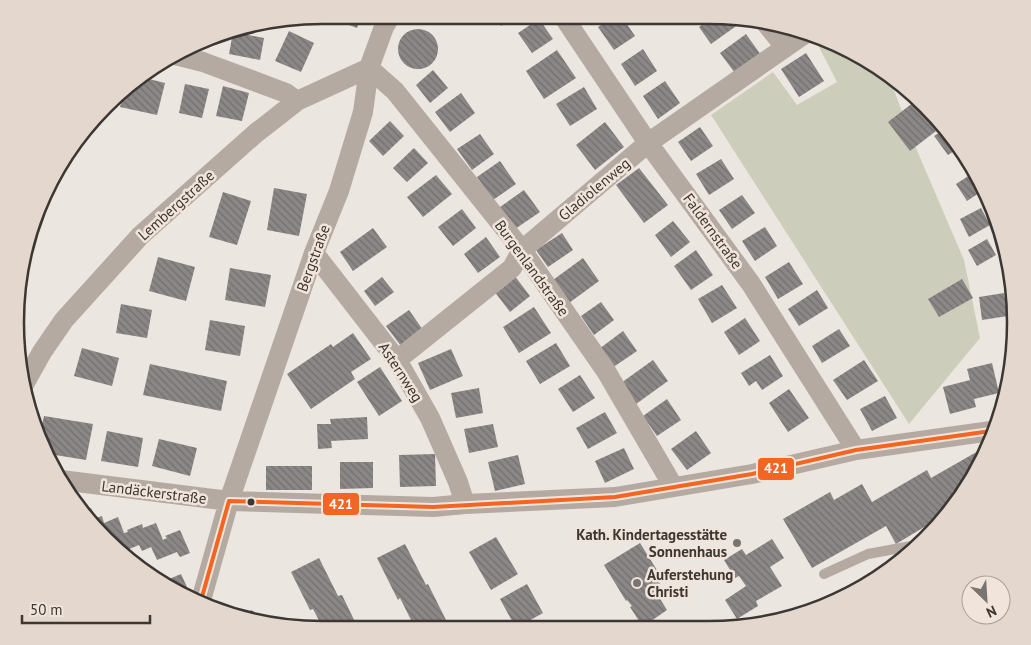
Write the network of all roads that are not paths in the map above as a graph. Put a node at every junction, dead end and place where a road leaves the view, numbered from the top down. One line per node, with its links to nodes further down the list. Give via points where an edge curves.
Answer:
1 (386, 24): 7 (street, Bergstraße)
2 (568, 24): 9 (street, Faldernstraße)
3 (772, 30): 5 (street)
4 (799, 38): 5 (street, Gladiolenweg)
5 (785, 47): 9 (street, Gladiolenweg)
6 (185, 58): 8 (street, via 286,93)
7 (369, 68): 8 (street, Lembergstraße); 10 (street, Burgenlandstraße, via 395,91); 11 (street, Bergstraße, via 363,112)
8 (298, 101): 13 (street, Lembergstraße, via 256,133 140,236 64,320)
9 (648, 143): 10 (street, Gladiolenweg); 15 (street, Faldernstraße, via 751,284)
10 (522, 250): 12 (street, Gladiolenweg, via 512,268); 17 (street, Burgenlandstraße, via 606,371)
11 (314, 254): 12 (street, Asternweg); 18 (street, Bergstraße)
12 (397, 360): 19 (street, Asternweg, via 430,418)
13 (28, 376)
14 (987, 432): 15 (street, Landäckerstraße)
15 (856, 450): 17 (street, Landäckerstraße, via 752,474)
16 (70, 481): 18 (street, Landäckerstraße)
17 (673, 486): 19 (street, Landäckerstraße, via 615,497)
18 (229, 501): 19 (street, Landäckerstraße, via 434,507); 22 (street, Bergstraße)
19 (465, 504)
20 (905, 547): 21 (lane, via 868,554)
21 (824, 574)
22 (202, 596)

